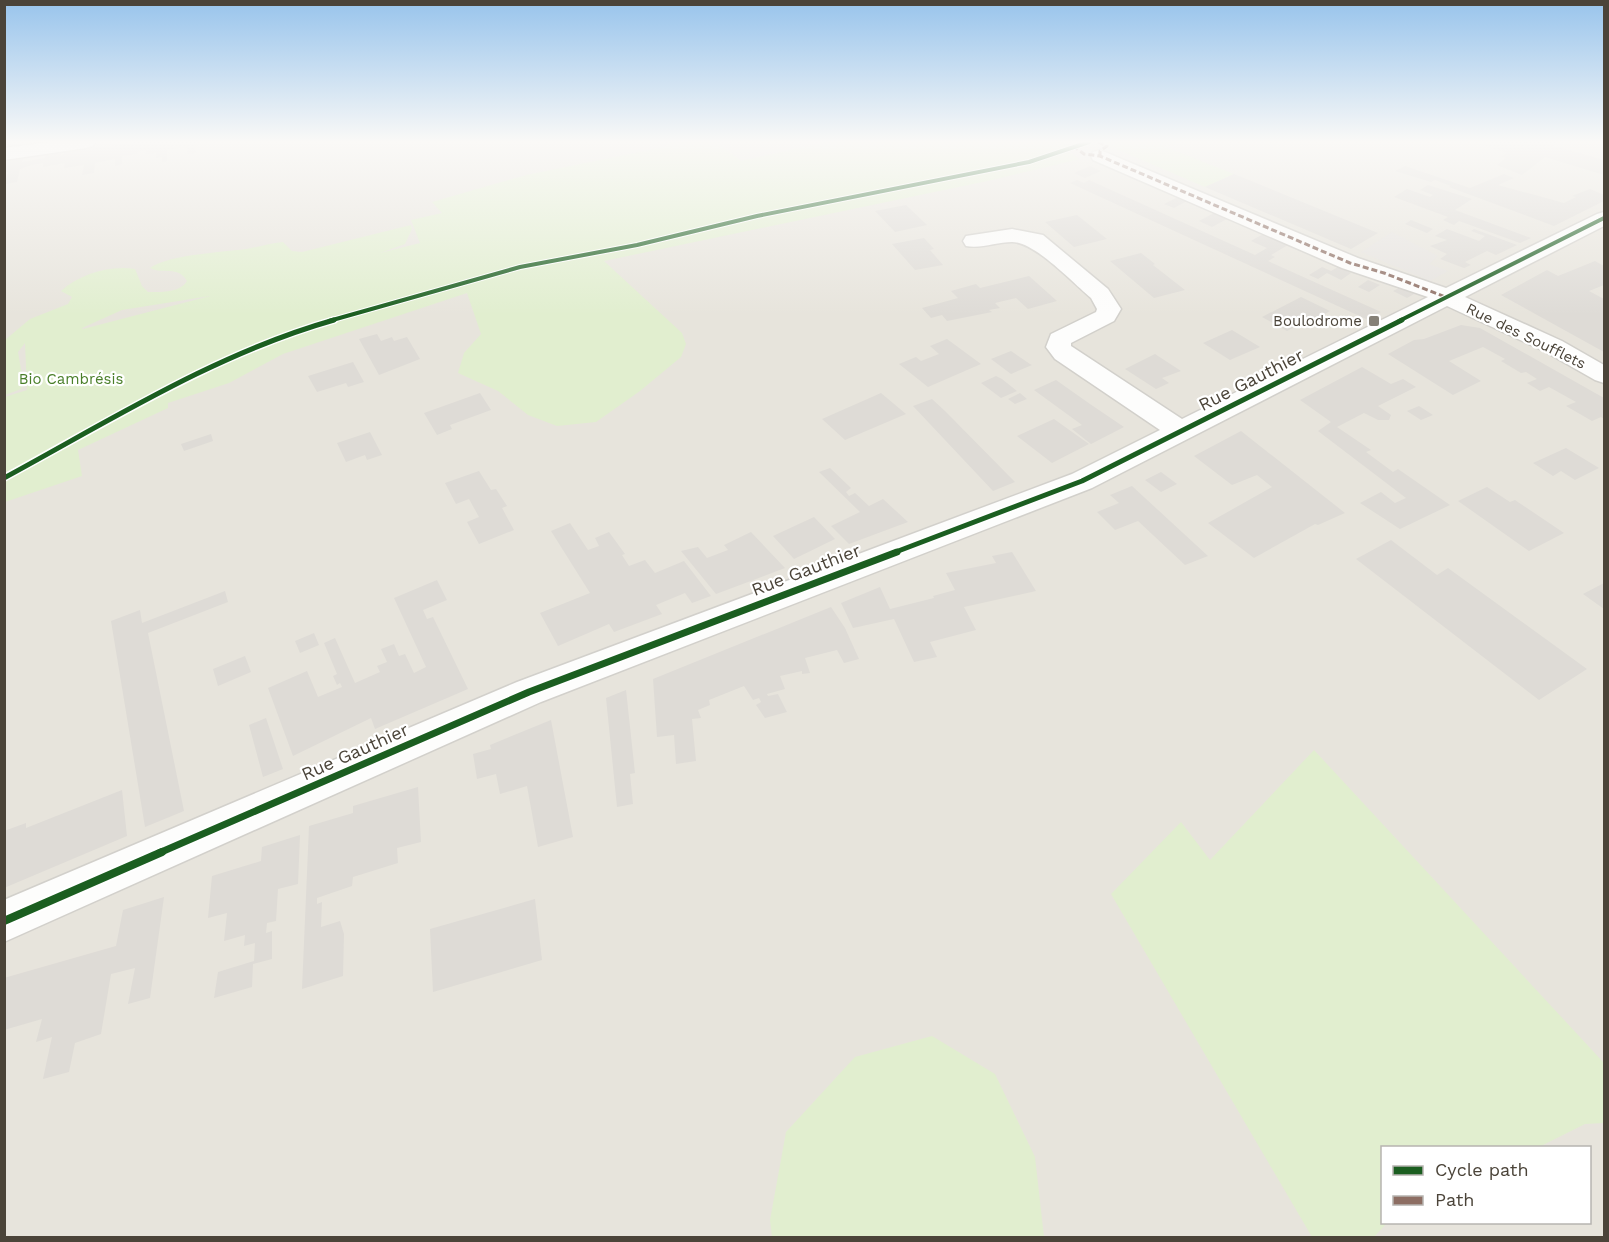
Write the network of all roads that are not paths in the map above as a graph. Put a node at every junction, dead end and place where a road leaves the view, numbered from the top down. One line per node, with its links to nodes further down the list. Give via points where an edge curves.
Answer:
1 (1203, 200): 4 (street, Rue des Soufflets, via 1350,263)
2 (1605, 218): 4 (street, Rue Gauthier)
3 (974, 241): 6 (street, via 1008,235 1035,240 1100,294 1109,309 1106,316 1060,339 1058,347)
4 (1448, 298): 5 (street, Rue des Soufflets, via 1553,346); 6 (street, Rue Gauthier)
5 (1605, 375)
6 (1182, 432): 7 (street, Rue Gauthier, via 1082,481 529,692)
7 (4, 921)

